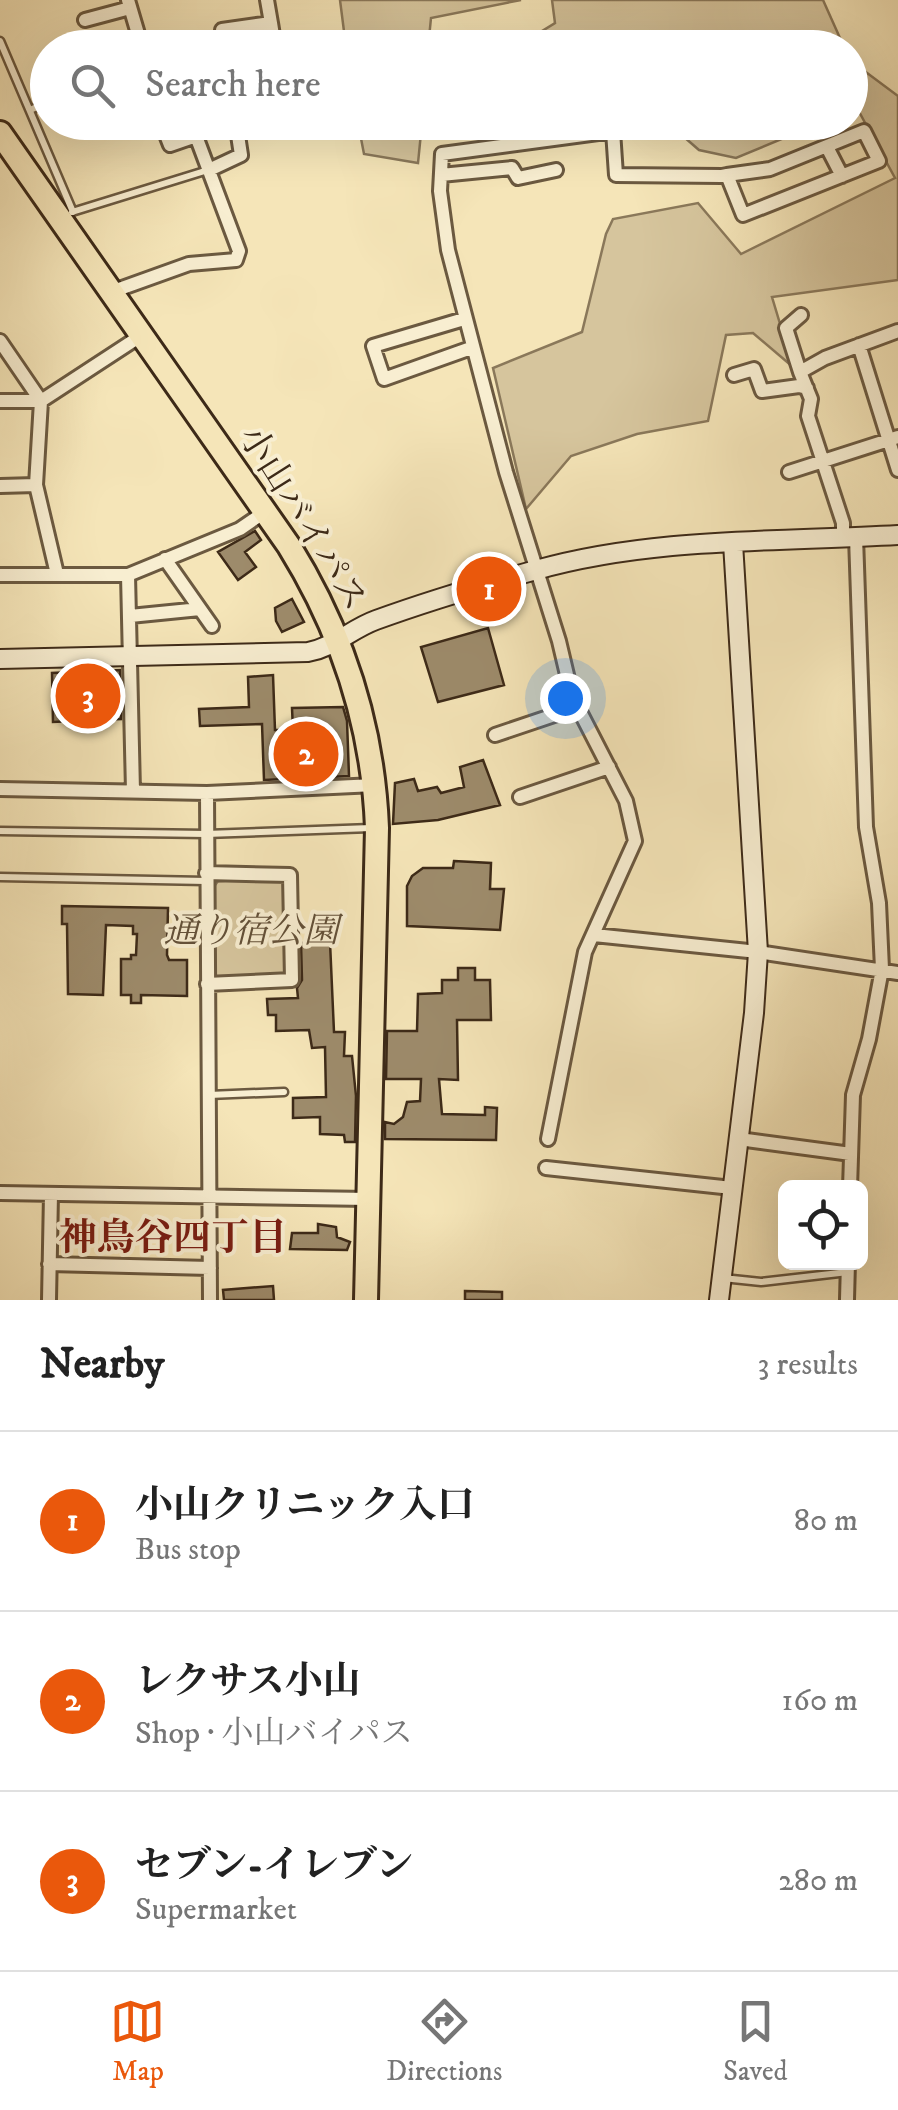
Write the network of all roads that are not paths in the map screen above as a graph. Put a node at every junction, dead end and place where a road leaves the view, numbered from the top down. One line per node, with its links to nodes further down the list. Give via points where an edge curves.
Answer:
1 (267, 0): 4 (street)
2 (129, 4): 3 (street); 5 (street)
3 (85, 20)
4 (271, 22): 6 (street); 7 (street)
5 (137, 30)
6 (222, 30)
7 (272, 30)
8 (0, 41): 9 (lane)
9 (30, 110)
10 (0, 134): 24 (highway, 小山バイパス)
11 (868, 139): 23 (street, via 879,161)
12 (40, 140): 24 (lane)
13 (198, 140): 19 (street)
14 (239, 140): 19 (street, via 241,156)
15 (546, 140): 21 (street, via 442,154)
16 (614, 140): 22 (street, via 616,175)
17 (841, 140): 18 (street)
18 (826, 146): 22 (street, via 770,169); 23 (street)
19 (210, 170): 24 (lane); 25 (street, via 240,251 236,260 189,264)
20 (556, 170): 21 (street, via 518,178 512,168)
21 (441, 175): 27 (street)
22 (727, 175): 23 (street, via 743,215)
23 (842, 176)
24 (66, 214): 25 (highway, 小山バイパス)
25 (111, 292): 29 (highway, 小山バイパス)
26 (802, 315): 33 (street, via 786,328)
27 (464, 320): 32 (street); 32 (street, via 373,346 384,379)
28 (898, 332): 31 (street)
29 (142, 335): 36 (street); 44 (highway, 小山バイパス)
30 (0, 341): 36 (street)
31 (860, 345): 33 (street); 38 (street)
32 (472, 348): 49 (street)
33 (800, 372): 35 (street)
34 (734, 375): 35 (street, via 754,369 762,391)
35 (806, 388): 39 (street)
36 (41, 400): 37 (street); 43 (street)
37 (0, 401)
38 (893, 439): 39 (street); 40 (street)
39 (823, 462): 41 (street); 46 (street)
40 (898, 470)
41 (788, 472)
42 (0, 486): 43 (street)
43 (36, 486): 50 (street)
44 (266, 511): 48 (street, via 240,530); 56 (highway, 小山バイパス)
45 (898, 535): 46 (street)
46 (850, 538): 47 (street); 74 (street, via 866,828)
47 (733, 542): 49 (street, via 633,549); 73 (street)
48 (165, 559): 52 (street); 53 (street)
49 (537, 570): 56 (street, via 371,622); 59 (street)
50 (57, 574): 51 (street); 52 (street)
51 (0, 575)
52 (128, 575): 54 (street)
53 (200, 609): 54 (street); 55 (street)
54 (130, 616): 57 (street)
55 (212, 626)
56 (340, 642): 57 (street, via 308,652); 62 (highway, 小山バイパス)
57 (132, 658): 58 (street); 64 (street)
58 (0, 660)
59 (578, 707): 60 (street); 61 (street)
60 (494, 735)
61 (609, 767): 66 (street); 72 (street, via 635,841)
62 (375, 785): 65 (street); 67 (highway, 小山バイパス)
63 (0, 789): 64 (street)
64 (133, 790): 65 (street)
65 (207, 793): 69 (street)
66 (520, 797)
67 (377, 828): 69 (lane); 88 (highway, 小山バイパス)
68 (0, 831): 69 (lane)
69 (206, 834): 71 (street)
70 (0, 877): 71 (lane)
71 (206, 877): 76 (street); 76 (street, via 290,875 292,980)
72 (594, 934): 73 (street); 79 (street)
73 (758, 952): 74 (street); 80 (street)
74 (882, 969): 75 (street); 81 (street, via 852,1095)
75 (898, 972)
76 (207, 984): 78 (street)
77 (284, 1092): 78 (lane)
78 (208, 1095): 87 (street)
79 (548, 1138)
80 (739, 1139): 81 (street); 84 (street)
81 (851, 1154): 83 (street)
82 (546, 1168): 84 (street)
83 (850, 1180)
84 (732, 1188): 93 (street)
85 (0, 1193): 86 (street)
86 (51, 1194): 87 (street); 89 (street)
87 (209, 1196): 88 (street); 90 (street)
88 (369, 1199): 96 (highway, 小山バイパス)
89 (49, 1264): 90 (street); 94 (street)
90 (210, 1268): 95 (street)
91 (831, 1270): 93 (lane, via 761,1282)
92 (848, 1270): 98 (street)
93 (722, 1278): 97 (street)
94 (49, 1300)
95 (210, 1300)
96 (366, 1300)
97 (719, 1300)
98 (847, 1300)

